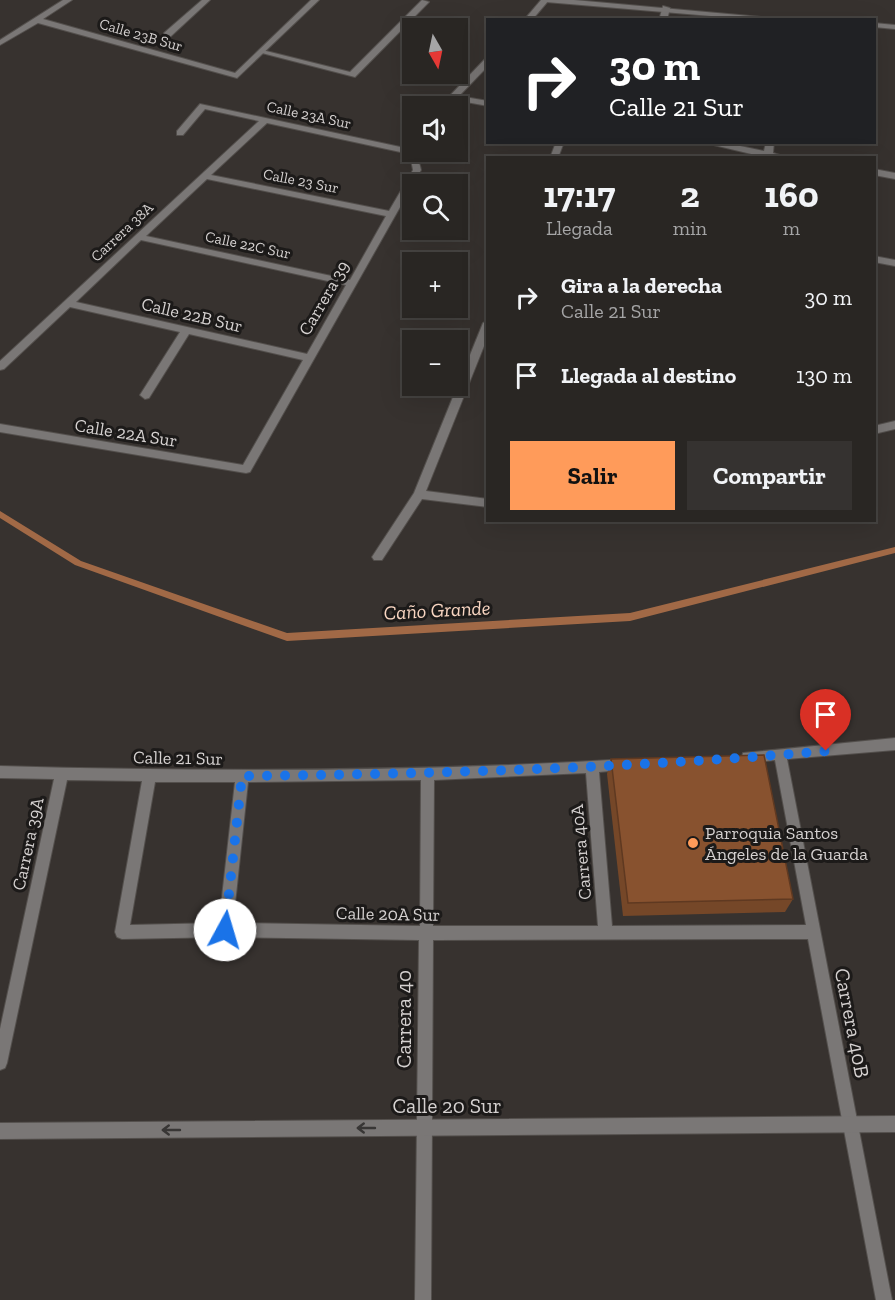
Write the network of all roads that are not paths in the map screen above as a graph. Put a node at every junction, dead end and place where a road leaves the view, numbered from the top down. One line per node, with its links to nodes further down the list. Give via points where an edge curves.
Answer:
1 (68, 0): 10 (street)
2 (206, 0): 13 (street)
3 (315, 0): 15 (street)
4 (546, 0): 6 (street); 7 (street)
5 (425, 2): 15 (street, via 352,75)
6 (666, 8): 8 (street); 9 (street)
7 (529, 18)
8 (664, 18)
9 (778, 18)
10 (37, 20): 14 (street); 15 (street, Calle 23B Sur, via 237,76)
11 (876, 25): 12 (street)
12 (895, 27)
13 (167, 35)
14 (0, 43)
15 (262, 52)
16 (486, 63): 17 (street)
17 (455, 96)
18 (468, 100): 19 (street)
19 (486, 104)
20 (265, 120): 21 (street, Calle 23A Sur, via 203,106); 24 (street, Calle 23A Sur); 29 (street, Carrera 38A)
21 (180, 133)
22 (716, 144): 25 (street)
23 (770, 144): 25 (street)
24 (402, 146)
25 (768, 154): 26 (street)
26 (777, 156)
27 (415, 162): 31 (street, Carrera 39, via 417,170)
28 (876, 172): 30 (street)
29 (204, 176): 31 (street, Calle 23 Sur); 32 (street, Carrera 38A)
30 (895, 176)
31 (392, 214): 35 (street, Carrera 39)
32 (139, 237): 35 (street, Calle 22C Sur); 36 (street, Carrera 38A)
33 (876, 259): 34 (street)
34 (895, 263)
35 (351, 283): 39 (street, Carrera 39)
36 (68, 303): 38 (street, Calle 22B Sur); 40 (street, Carrera 38A)
37 (486, 328): 46 (street)
38 (186, 330): 39 (street, Calle 22B Sur); 41 (street)
39 (309, 358): 45 (street, Carrera 39)
40 (0, 367)
41 (146, 395)
42 (895, 425): 44 (street)
43 (0, 428): 45 (street, Calle 22A Sur)
44 (876, 430)
45 (246, 469)
46 (419, 494): 47 (street); 48 (street)
47 (486, 502)
48 (378, 557)
49 (895, 744): 50 (street)
50 (780, 755): 51 (street); 60 (street, Carrera 40B)
51 (733, 758)
52 (639, 764): 53 (street, Calle 21 Sur)
53 (592, 767): 56 (street, Calle 21 Sur); 62 (street, Carrera 40A)
54 (0, 772): 55 (street, Calle 21 Sur)
55 (62, 774): 57 (street, Calle 21 Sur); 63 (street, Carrera 39A)
56 (428, 774): 58 (street, Calle 21 Sur); 61 (street, Carrera 40)
57 (150, 775): 58 (street, Calle 21 Sur); 59 (street, Calle 20A Sur, via 122,932)
58 (242, 776): 59 (street)
59 (225, 930): 61 (street, Calle 20A Sur)
60 (812, 932): 62 (street, Calle 20A Sur); 64 (street, Carrera 40B)
61 (426, 933): 62 (street, Calle 20A Sur); 66 (street, Carrera 40)
62 (606, 933)
63 (0, 1063)
64 (851, 1124): 65 (street, Calle 20 Sur); 66 (street, Calle 20 Sur); 69 (street, Carrera 40B)
65 (895, 1124)
66 (424, 1128): 67 (street, Calle 20 Sur, one-way to 67); 68 (street, Carrera 40)
67 (0, 1131)
68 (423, 1300)
69 (884, 1300)

